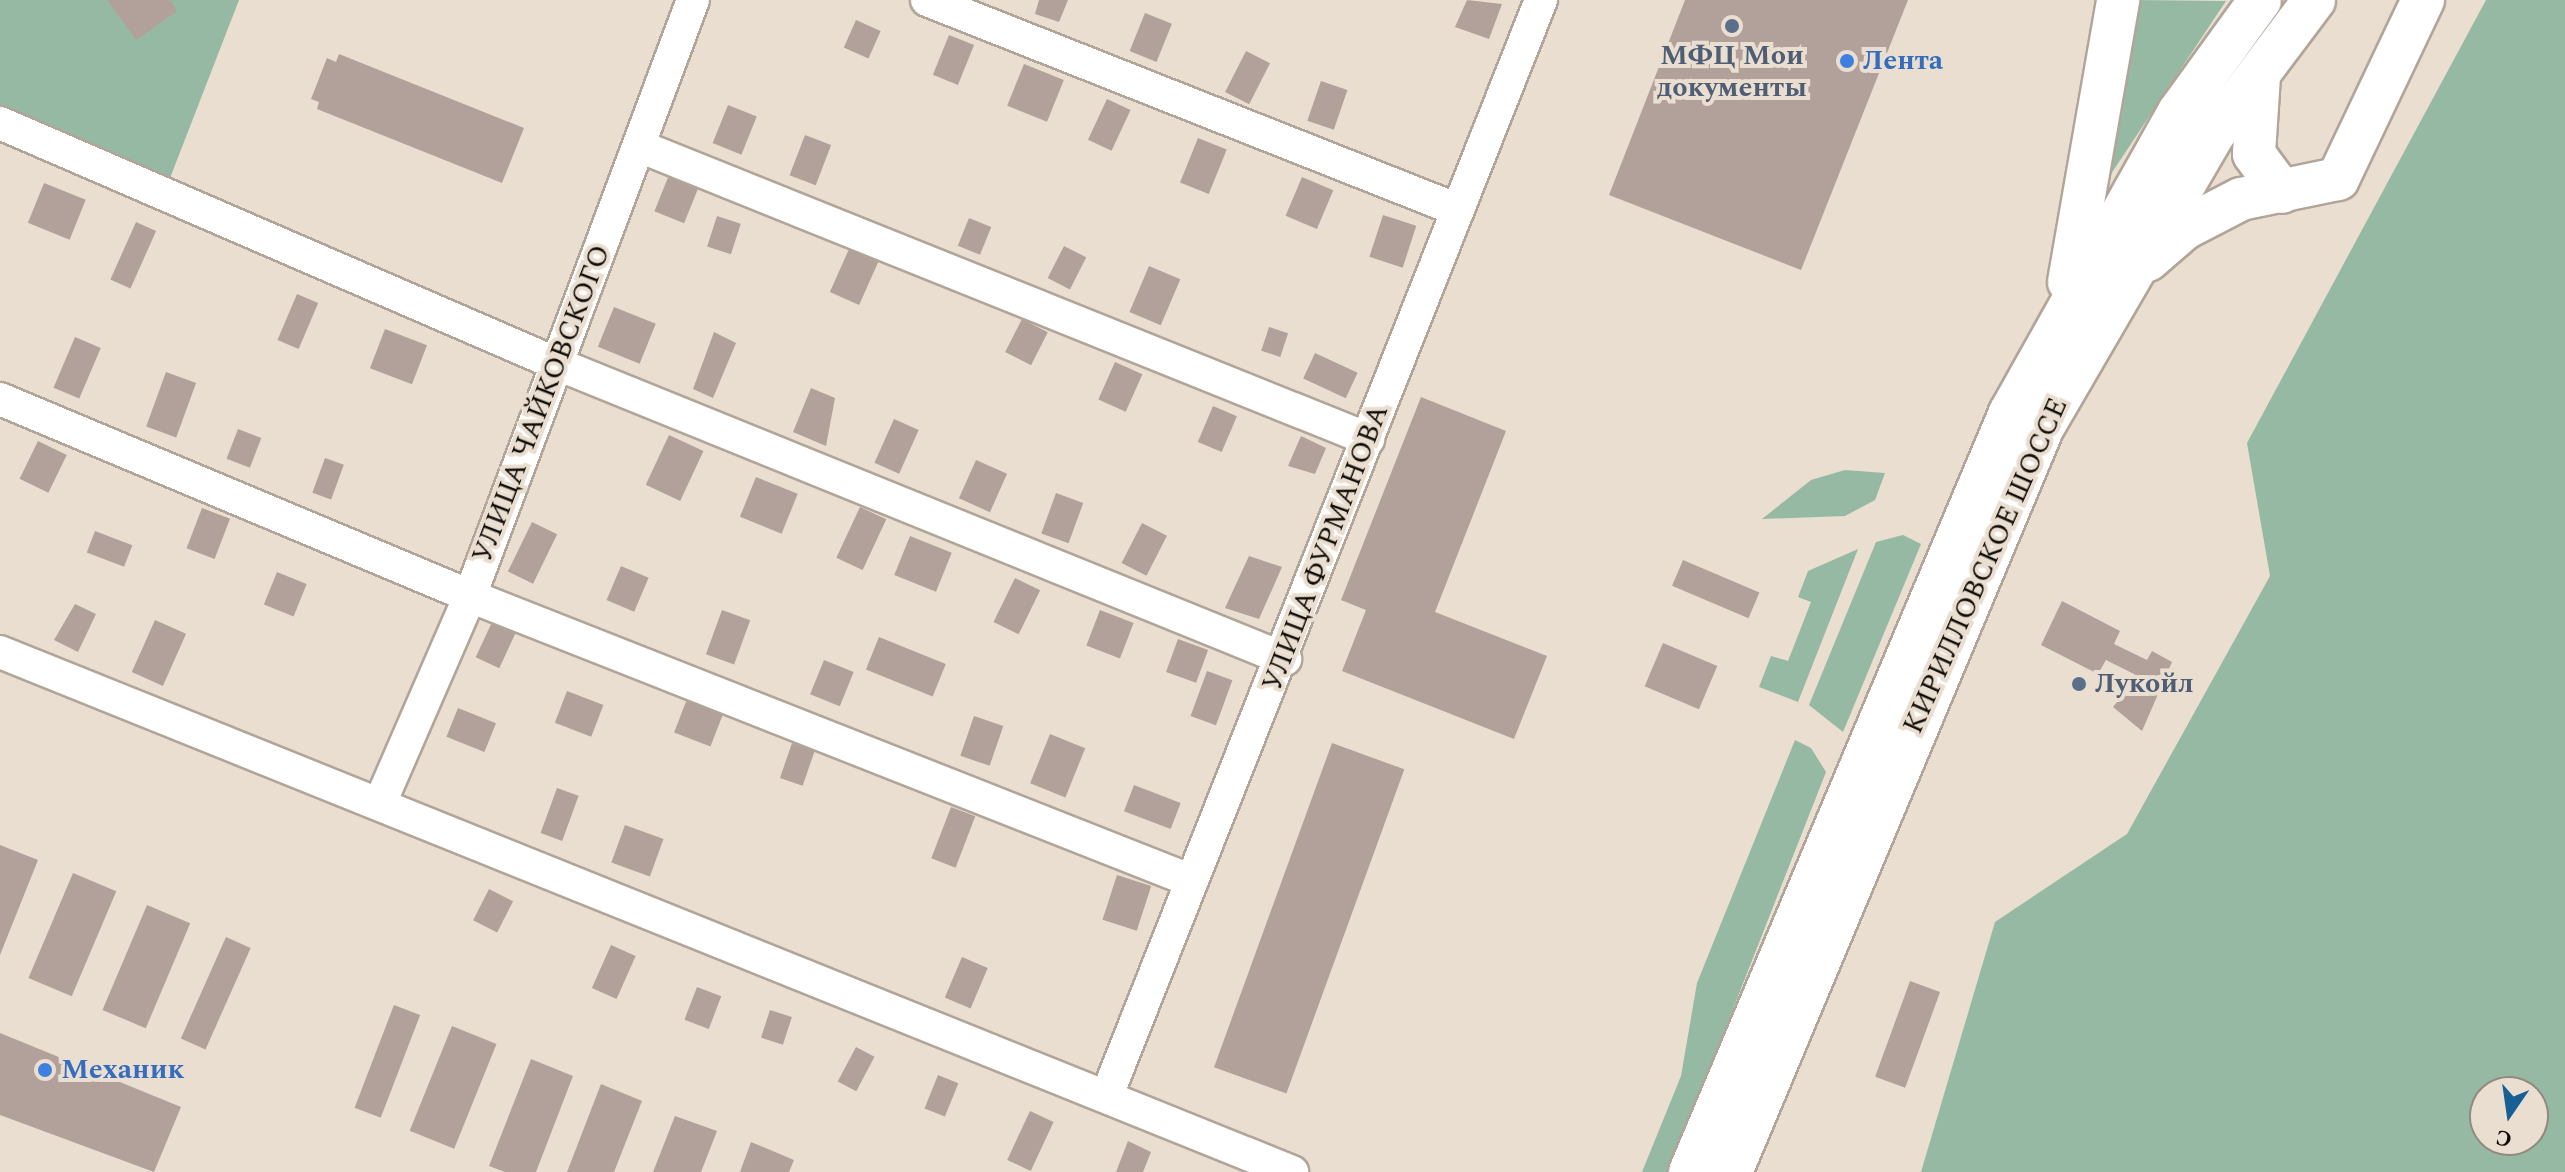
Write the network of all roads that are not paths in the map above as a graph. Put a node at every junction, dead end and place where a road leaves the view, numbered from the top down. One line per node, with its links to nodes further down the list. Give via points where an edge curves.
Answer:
1 (693, 0): 10 (street, УЛИЦА ЧАЙКОВСКОГО)
2 (927, 0): 12 (street)
3 (1541, 0): 12 (street, УЛИЦА ФУРМАНОВА)
4 (2118, 0): 14 (main road)
5 (2260, 0): 14 (main road, КИРИЛЛОВСКОЕ ШОССЕ, via 2179,112)
6 (2314, 0): 8 (main road, КИРИЛЛОВСКОЕ ШОССЕ)
7 (2423, 0): 11 (main road, via 2344,173 2332,183)
8 (2262, 62): 11 (main road, via 2252,142); 13 (main road, КИРИЛЛОВСКОЕ ШОССЕ)
9 (0, 123): 15 (street)
10 (639, 146): 15 (street, УЛИЦА ЧАЙКОВСКОГО); 17 (street)
11 (2282, 192): 13 (main road, via 2241,199 2185,228)
12 (1458, 210): 17 (street, УЛИЦА ФУРМАНОВА)
13 (2119, 290): 26 (main road, КИРИЛЛОВСКОЕ ШОССЕ, via 2043,427)
14 (2065, 307): 25 (main road, КИРИЛЛОВСКОЕ ШОССЕ, via 1999,439)
15 (555, 363): 18 (street, УЛИЦА ЧАЙКОВСКОГО); 20 (street)
16 (0, 399): 18 (street)
17 (1368, 439): 20 (street, УЛИЦА ФУРМАНОВА)
18 (470, 596): 21 (street, УЛИЦА ЧАЙКОВСКОГО); 22 (street)
19 (0, 652): 21 (street)
20 (1285, 659): 22 (street, УЛИЦА ФУРМАНОВА)
21 (380, 803): 23 (street)
22 (1192, 881): 23 (street, УЛИЦА ФУРМАНОВА)
23 (1107, 1095): 24 (street)
24 (1292, 1172)
25 (1690, 1172)
26 (1731, 1172)

